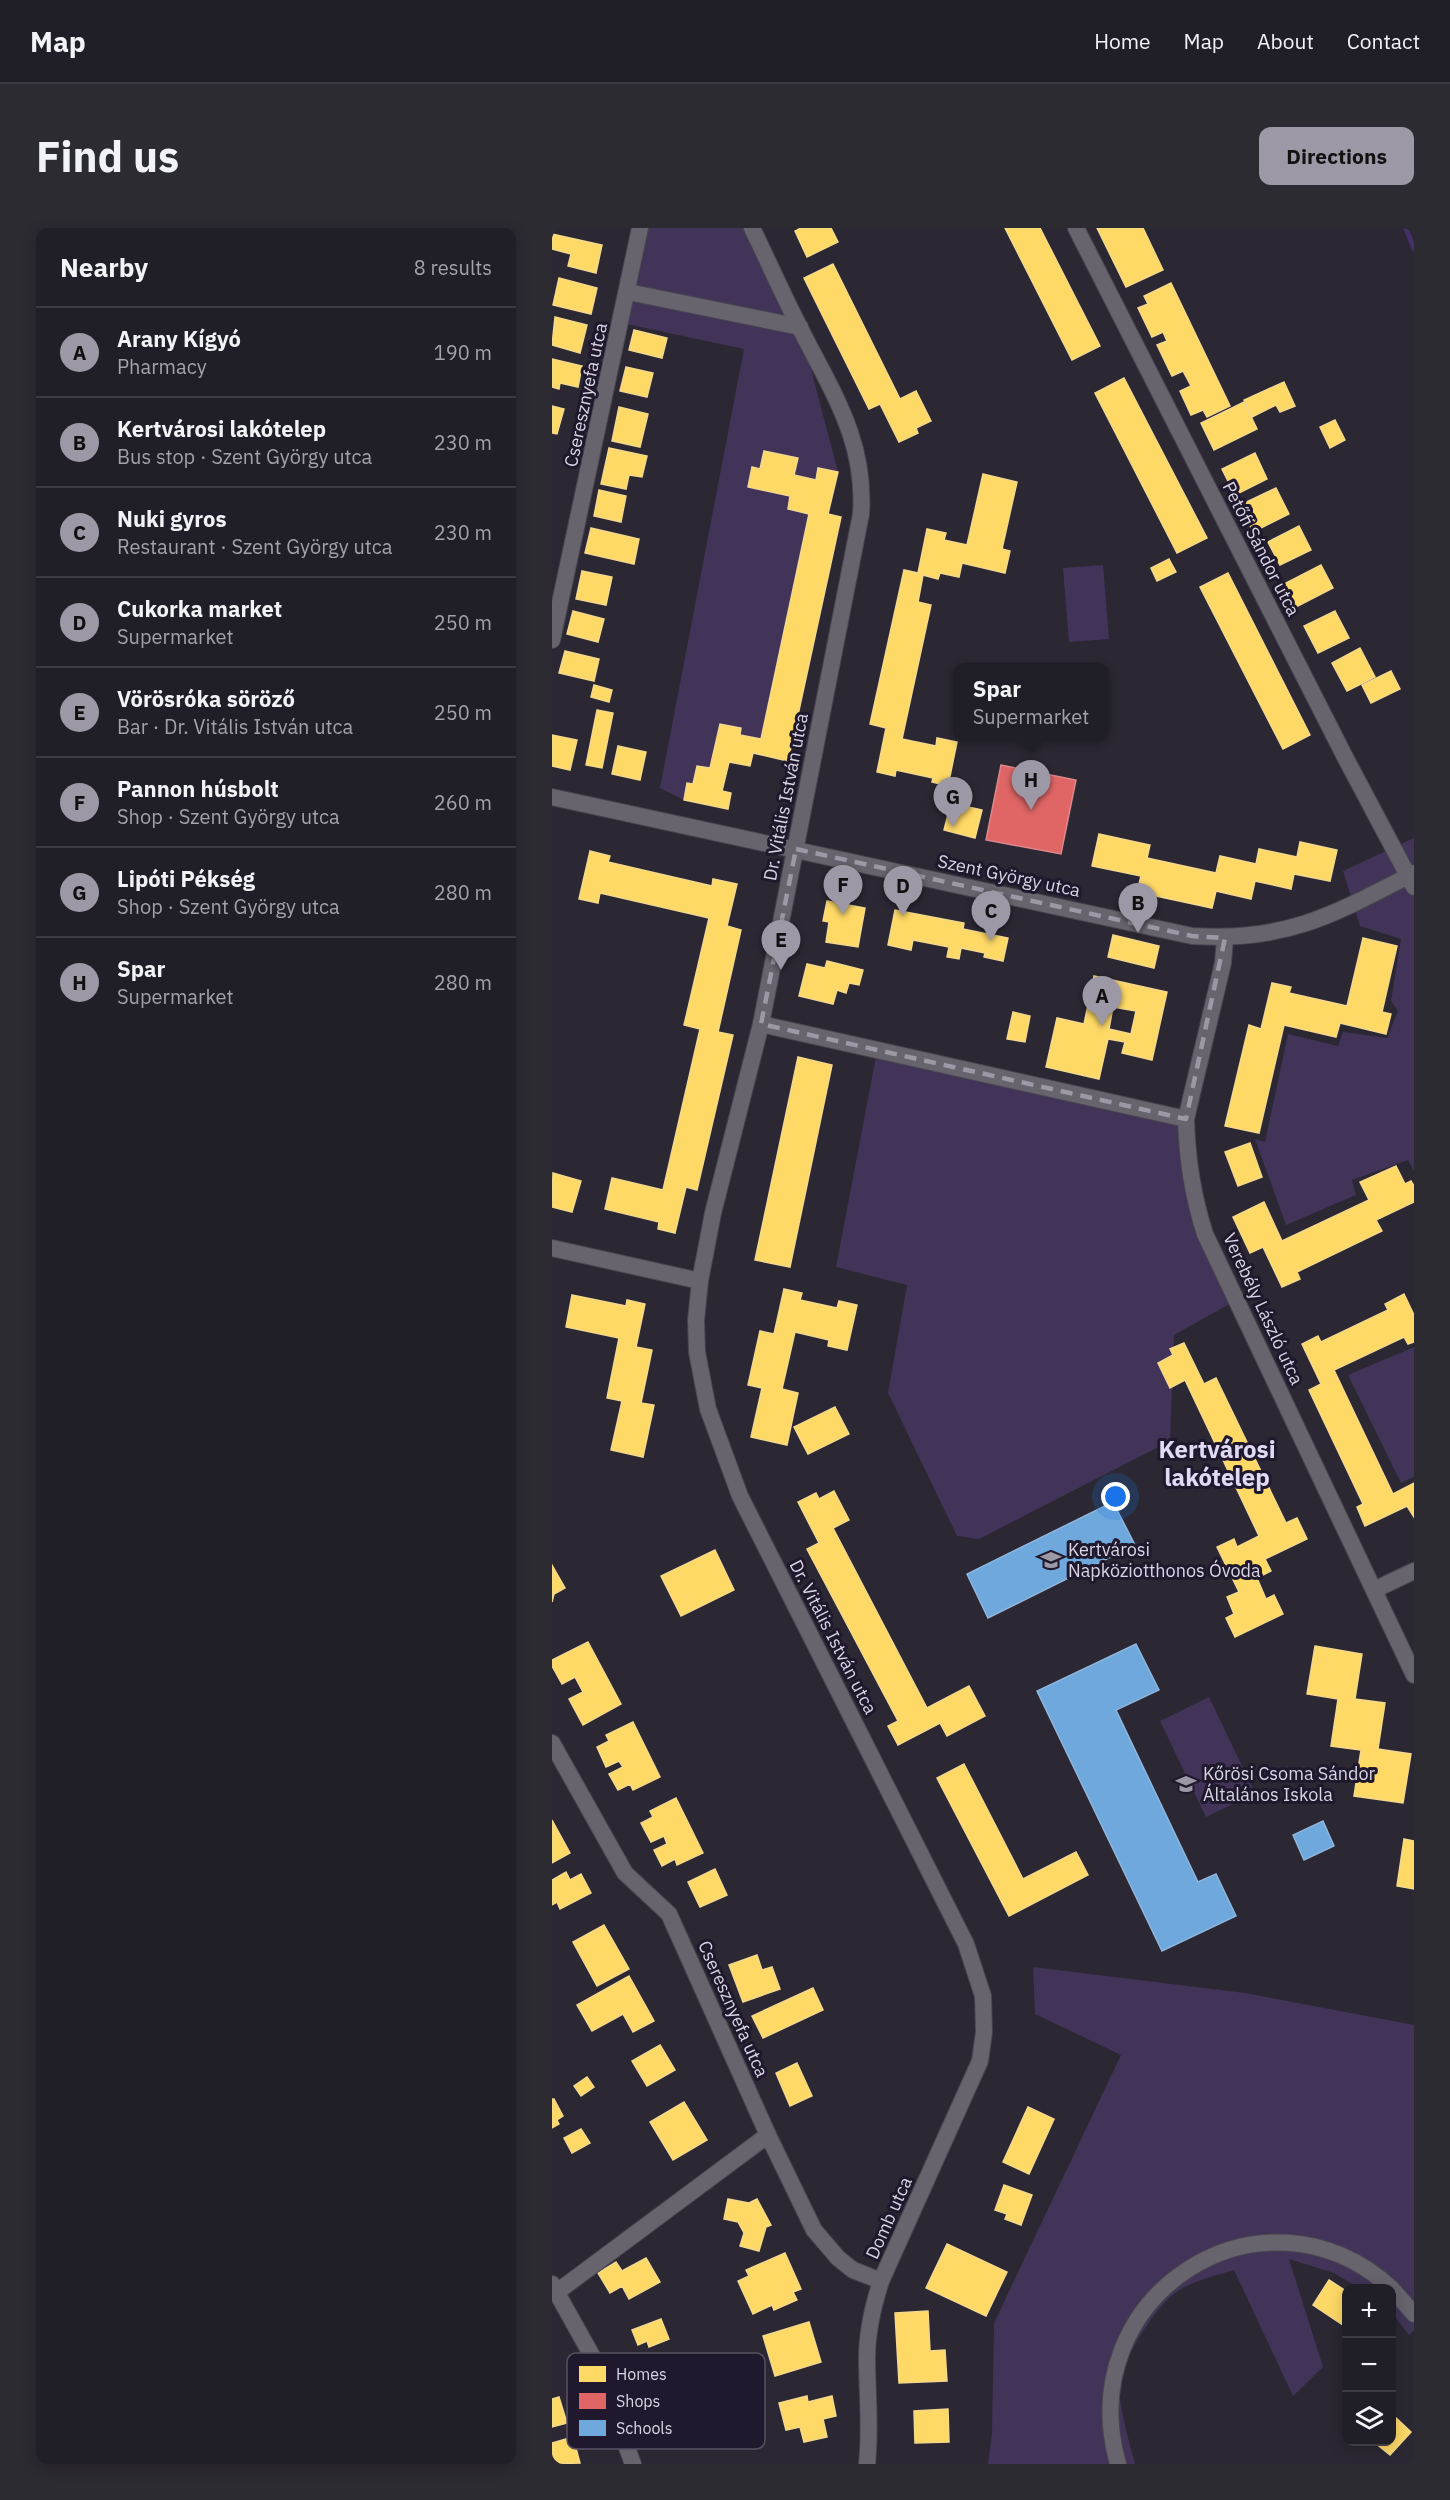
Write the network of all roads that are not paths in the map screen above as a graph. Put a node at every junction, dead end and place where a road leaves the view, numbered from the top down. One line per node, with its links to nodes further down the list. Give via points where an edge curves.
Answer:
1 (640, 228): 4 (street, Cseresznyefa utca)
2 (752, 228): 5 (street, Dr. Vitális István utca)
3 (1076, 228): 9 (street, Petőfi Sándor utca, via 1340,747)
4 (628, 292): 5 (street); 6 (street, Cseresznyefa utca)
5 (800, 327): 8 (street, Dr. Vitális István utca, via 840,405 859,459 862,487 861,514)
6 (552, 640)
7 (552, 797): 8 (street, Szent György utca)
8 (796, 849): 10 (street, Szent György utca, via 1192,936); 11 (street, Dr. Vitális István utca)
9 (1412, 879): 10 (street, Szent György utca, via 1306,925 1276,933)
10 (1225, 938): 12 (street, Verebély László utca, via 1223,963)
11 (761, 1024): 12 (street); 14 (street, Dr. Vitális István utca, via 713,1213)
12 (1186, 1119): 16 (street, Verebély László utca, via 1195,1203 1205,1234)
13 (552, 1248): 14 (street)
14 (700, 1281): 19 (street, Dr. Vitális István utca, via 696,1320 701,1380 740,1496 966,1944)
15 (1414, 1570): 16 (street)
16 (1374, 1590): 17 (street, Verebély László utca)
17 (1414, 1675)
18 (552, 1743): 20 (street, Cseresznyefa utca, via 625,1873 669,1914)
19 (983, 1996): 21 (street, Domb utca, via 980,2061)
20 (768, 2135): 21 (street, Cseresznyefa utca, via 825,2246 853,2270); 22 (street)
21 (881, 2281): 28 (street, Domb utca, via 868,2337)
22 (554, 2288): 25 (street)
23 (1400, 2292): 24 (street); 29 (street, via 1353,2262 1323,2250 1293,2245 1230,2250 1186,2270 1146,2306 1116,2363 1108,2415)
24 (1414, 2314)
25 (590, 2353)
26 (628, 2449): 27 (street)
27 (633, 2464)
28 (867, 2464)
29 (1118, 2464)

